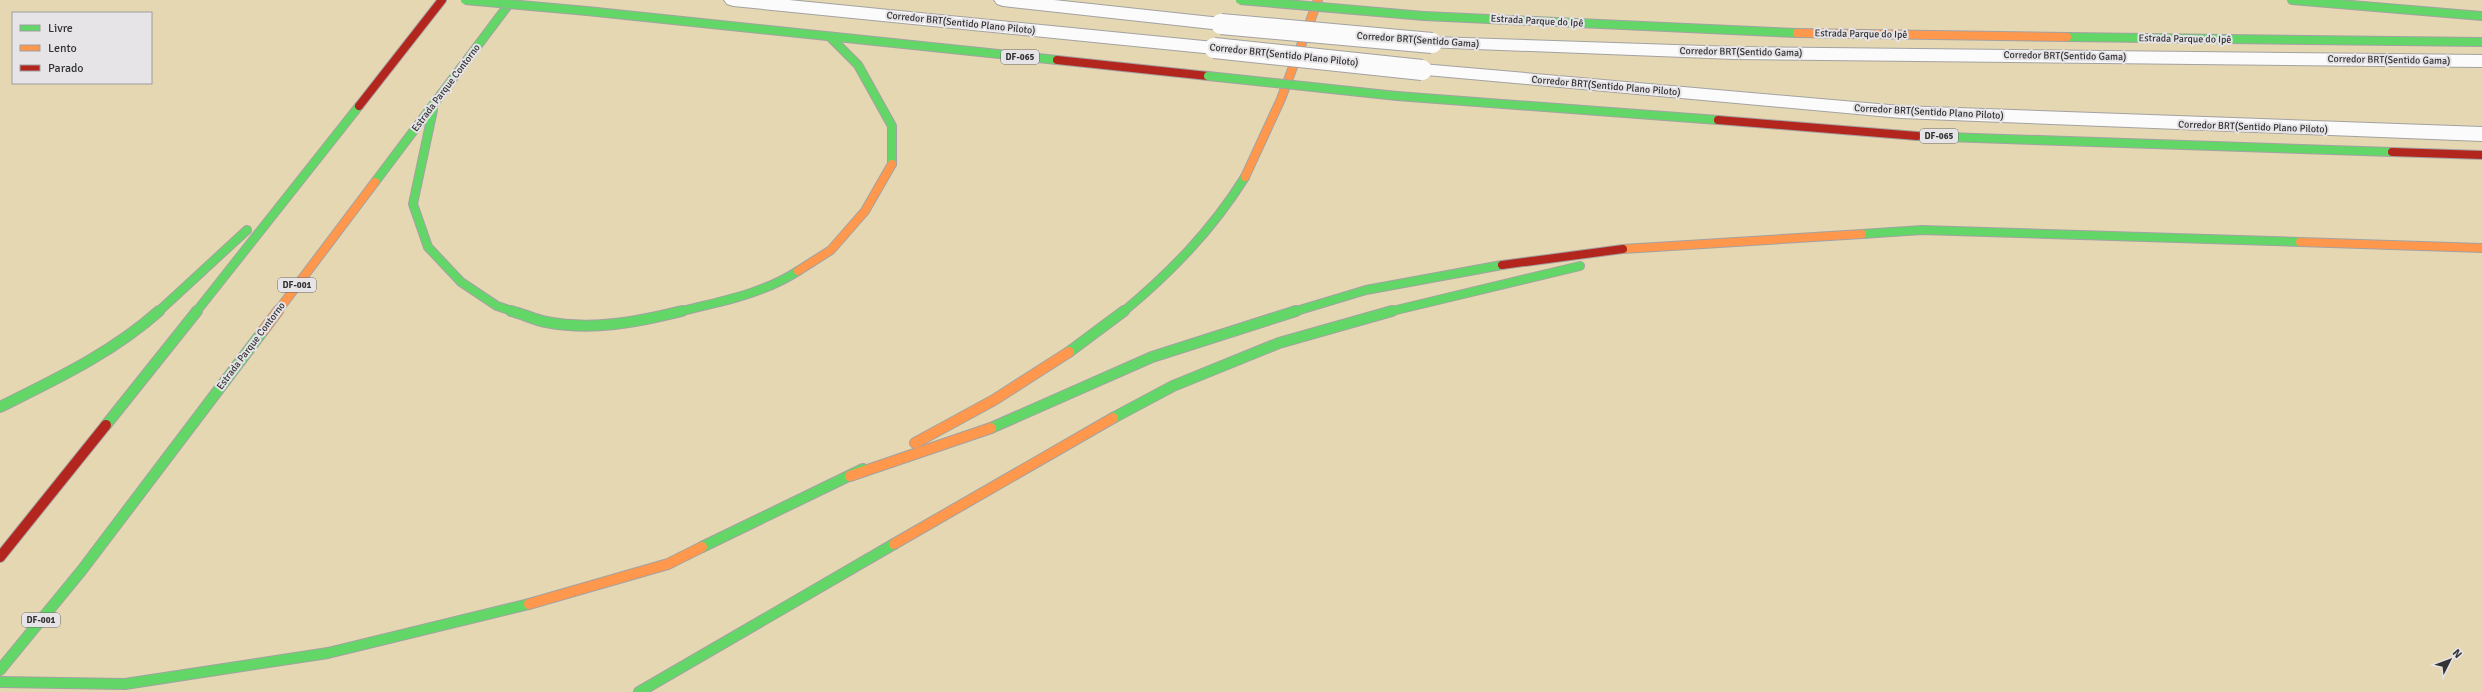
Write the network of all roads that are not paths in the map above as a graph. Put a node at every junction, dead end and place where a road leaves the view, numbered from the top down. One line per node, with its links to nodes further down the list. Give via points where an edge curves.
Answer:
1 (442, 0): 16 (main road)
2 (465, 0): 10 (main road, DF-065, bridge)
3 (512, 0): 13 (main road, Estrada Parque Contorno / DF-001)
4 (733, 0): 14 (lane, Corredor BRT(Sentido Plano Piloto), bridge, via 1422,70 1901,112)
5 (1003, 0): 12 (lane, Corredor BRT(Sentido Gama), bridge, via 1220,24 1432,43 1735,53)
6 (1240, 0): 11 (main road, Estrada Parque do Ipê, bridge, via 1424,16 1789,33)
7 (1318, 0): 20 (main road, via 1268,132 1234,196 1183,257 1126,308 1022,382 985,406)
8 (2292, 0): 9 (main road)
9 (2482, 16)
10 (831, 38): 13 (main road, via 858,65 892,126 892,165 865,211 832,250 783,281 733,298 633,323 589,326 546,322 498,306 461,282 428,247 413,204); 15 (main road, DF-065, bridge, via 1397,96 1924,136)
11 (2482, 42)
12 (2482, 61)
13 (434, 105): 22 (main road, Estrada Parque Contorno / DF-001, via 82,570)
14 (2482, 134)
15 (2482, 155)
16 (301, 181): 19 (main road, via 141,328 90,362); 21 (main road)
17 (2482, 248): 18 (main road, via 1922,230)
18 (1621, 249): 20 (main road, via 1514,263 1366,290 1152,357 1003,423); 24 (main road, via 1575,268 1391,310 1279,343 1174,386 1057,449)
19 (0, 407)
20 (850, 476): 23 (main road, via 668,564 537,602 328,653 125,684)
21 (0, 557)
22 (0, 670)
23 (0, 682)
24 (639, 692)

